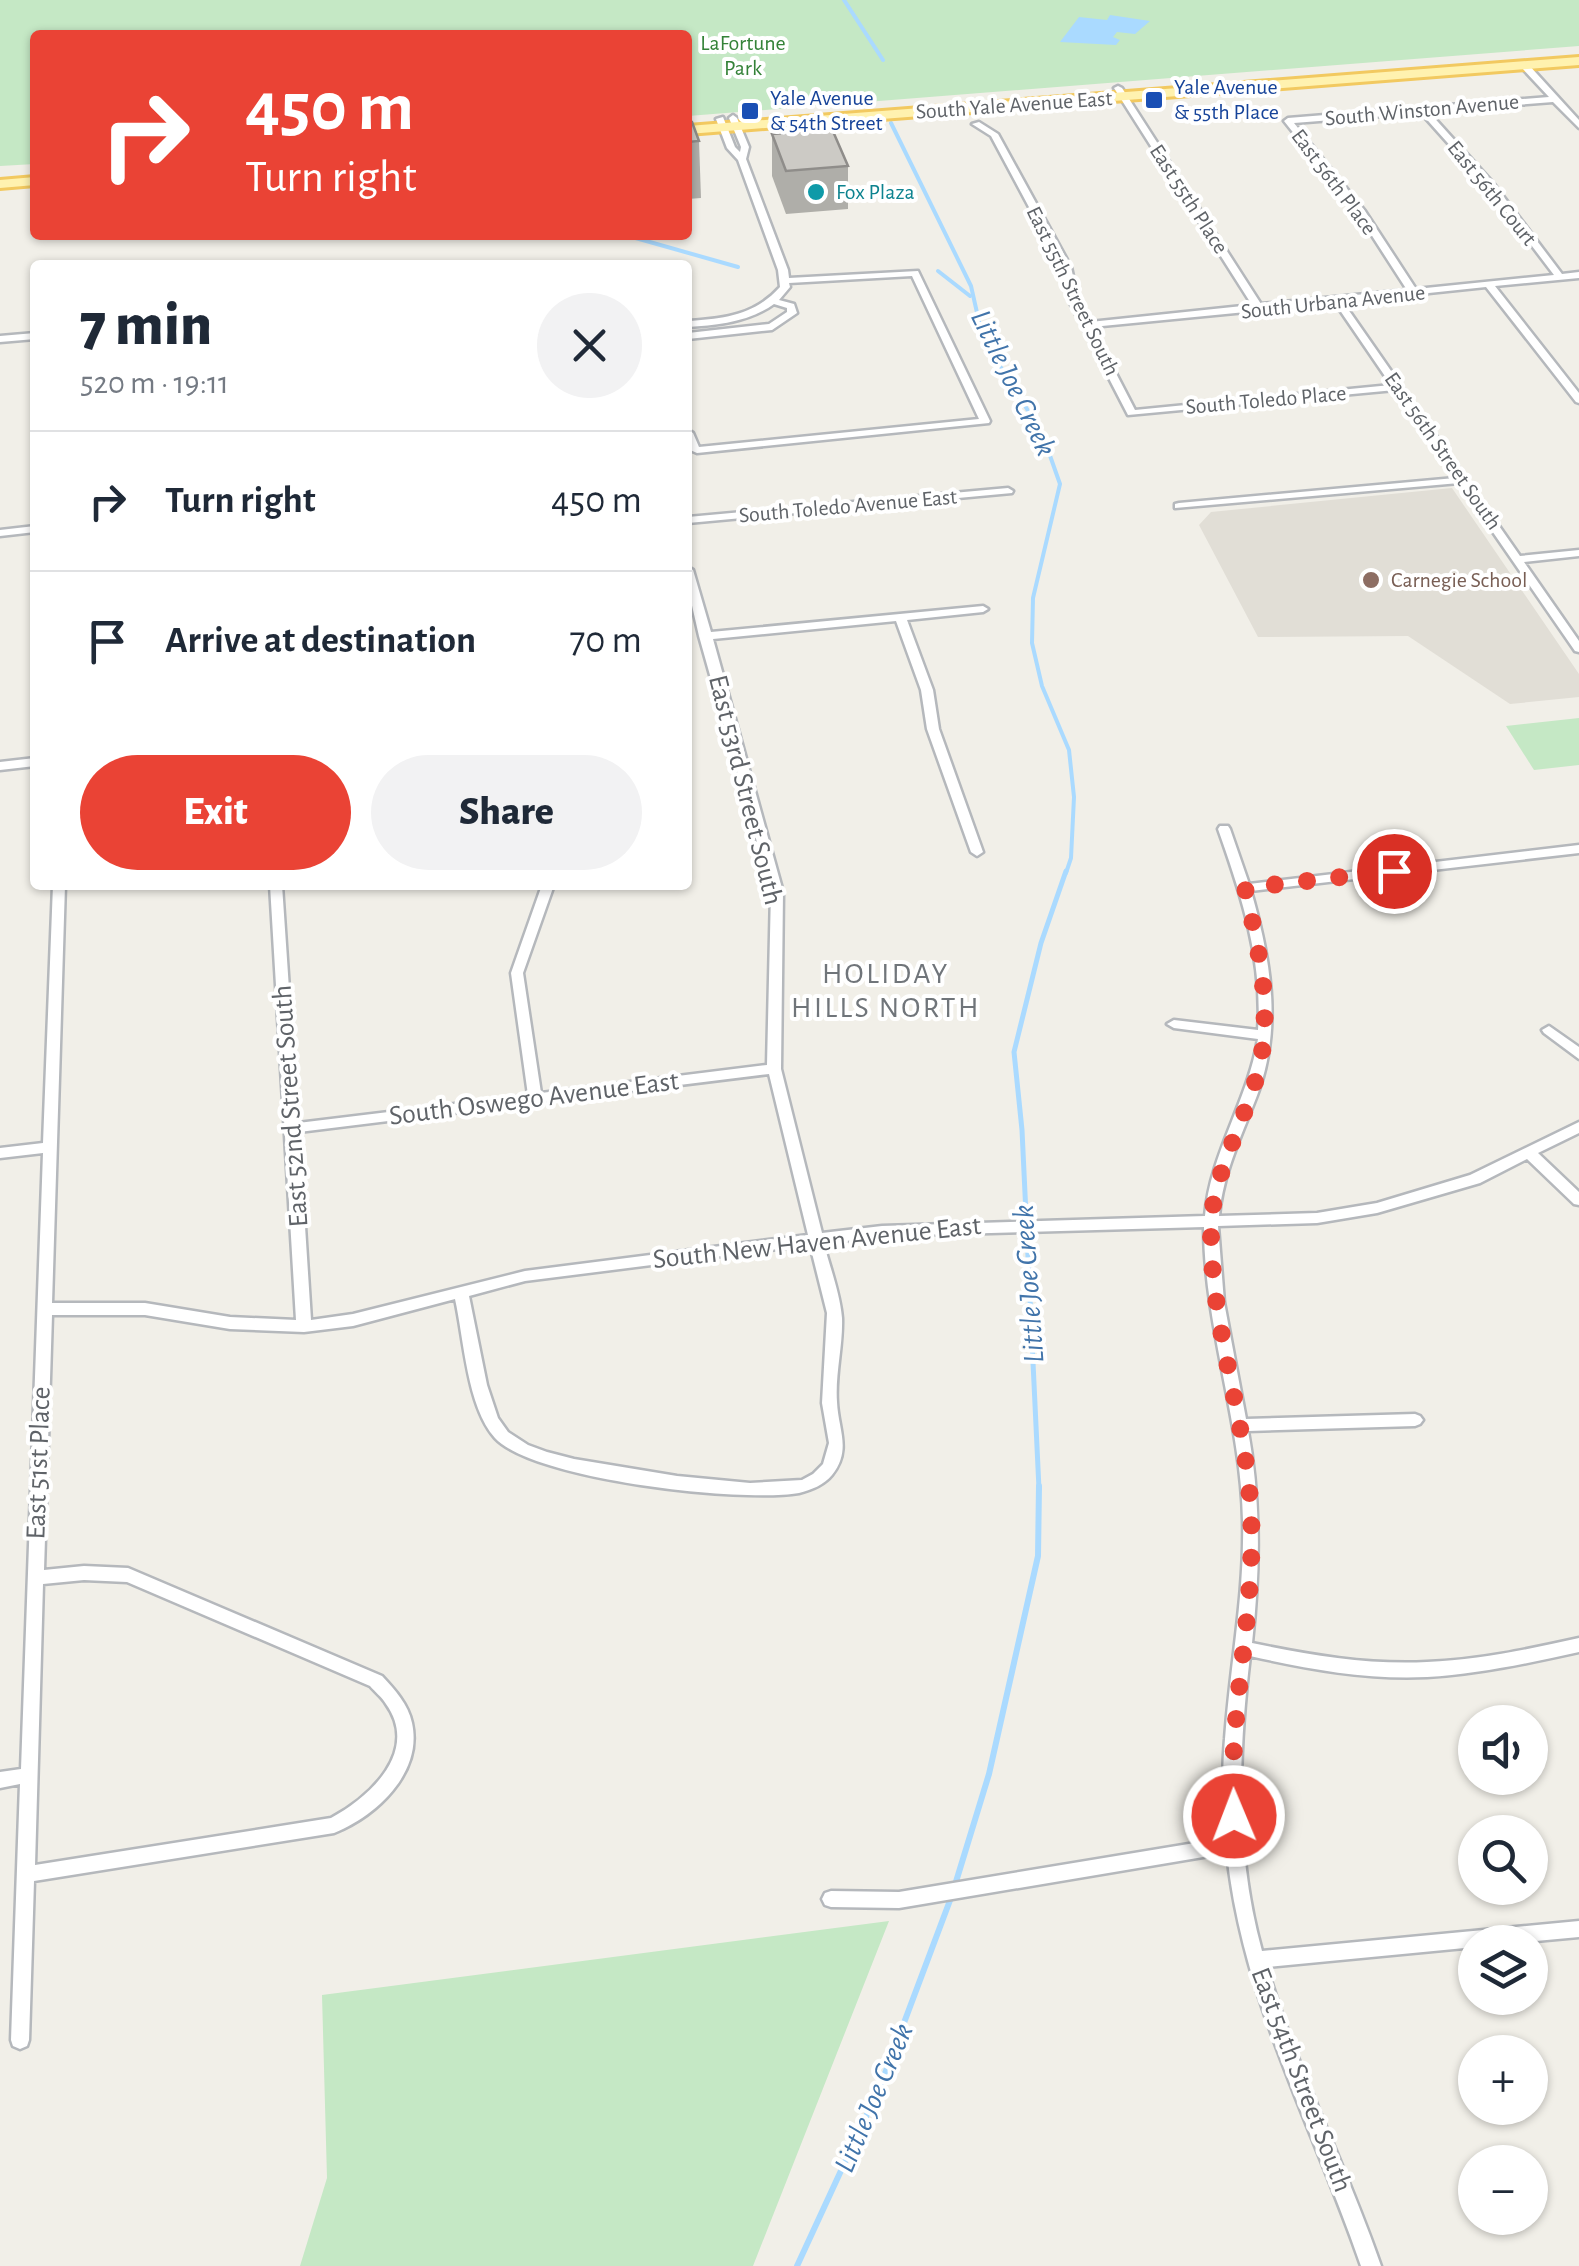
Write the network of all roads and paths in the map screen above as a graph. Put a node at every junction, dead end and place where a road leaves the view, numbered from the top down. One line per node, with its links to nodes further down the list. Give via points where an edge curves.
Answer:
1 (1579, 53): 4 (main road, South Yale Avenue East)
2 (1579, 61): 3 (main road, South Yale Avenue East)
3 (1524, 65): 4 (main road, South Yale Avenue East); 5 (street)
4 (1121, 92): 9 (main road, South Yale Avenue East); 24 (street, East 55th Place)
5 (1555, 99): 6 (street, South Winston Avenue); 11 (street)
6 (1423, 110): 7 (street, South Winston Avenue); 18 (street, East 56th Court)
7 (1288, 121): 21 (street, East 56th Place, via 1362,213)
8 (692, 122): 9 (main road, South Yale Avenue East)
9 (728, 123): 12 (main road, South Yale Avenue East); 19 (street, via 731,148 742,159)
10 (976, 124): 26 (street, East 55th Street South, via 994,134 1066,267)
11 (1579, 125)
12 (692, 129)
13 (30, 172): 14 (main road)
14 (0, 174)
15 (30, 181): 16 (main road)
16 (0, 184)
17 (1579, 274): 18 (street, South Urbana Avenue)
18 (1560, 277): 20 (street, South Urbana Avenue)
19 (784, 281): 22 (street); 33 (street, via 916,273 986,422)
20 (1489, 285): 21 (street, South Urbana Avenue); 31 (street)
21 (1414, 293): 23 (street, South Urbana Avenue)
22 (774, 302): 25 (street, via 732,320); 28 (street, via 792,312 772,327)
23 (1340, 302): 24 (street, South Urbana Avenue); 30 (street, East 56th Street South)
24 (1260, 310): 26 (street, South Urbana Avenue)
25 (692, 324)
26 (1086, 325): 32 (street, East 55th Street South)
27 (30, 336): 29 (street)
28 (692, 336)
29 (0, 339)
30 (1399, 388): 32 (street, South Toledo Place); 34 (street, East 56th Street South)
31 (1579, 400)
32 (1132, 412)
33 (692, 447)
34 (1463, 480): 36 (street); 41 (street, East 56th Street South)
35 (1008, 491): 37 (street, South Toledo Avenue East)
36 (1179, 506)
37 (692, 520)
38 (30, 530): 39 (street)
39 (0, 533)
40 (1579, 553): 41 (street)
41 (1518, 559): 46 (street, East 56th Street South)
42 (692, 586): 45 (street, East 53rd Street South)
43 (983, 608): 44 (street)
44 (900, 616): 45 (street); 51 (street)
45 (705, 636): 60 (street, East 53rd Street South, via 776,892)
46 (1579, 650)
47 (30, 763): 48 (street)
48 (0, 766)
49 (1224, 829): 52 (street, East 54th Street South)
50 (1579, 850): 52 (street)
51 (977, 852)
52 (1245, 888): 58 (street, East 54th Street South, via 1264,981)
53 (58, 890): 64 (street, East 51st Place)
54 (276, 890): 63 (street, East 52nd Street South)
55 (546, 890): 61 (street, via 518,973)
56 (1174, 1024): 58 (street)
57 (1549, 1030): 59 (street)
58 (1264, 1034): 68 (street, East 54th Street South)
59 (1579, 1054)
60 (774, 1069): 61 (street, South Oswego Avenue East); 69 (street, East 53rd Street South)
61 (535, 1098): 63 (street, South Oswego Avenue East)
62 (1579, 1127): 66 (street, South New Haven Avenue East)
63 (294, 1128): 72 (street, East 52nd Street South)
64 (50, 1146): 65 (street); 71 (street, East 51st Place)
65 (0, 1153)
66 (1530, 1153): 67 (street); 68 (street, South New Haven Avenue East, via 1475,1180 1377,1208)
67 (1579, 1200)
68 (1211, 1224): 69 (street, South New Haven Avenue East, via 914,1228); 74 (street, East 54th Street South, via 1215,1297)
69 (817, 1240): 70 (street, South New Haven Avenue East, via 525,1276); 70 (street, East 53rd Street South, via 834,1313 829,1398 837,1446 830,1465 800,1487 630,1474 550,1460 517,1446 486,1409)
70 (462, 1291): 72 (street, South New Haven Avenue East)
71 (45, 1309): 72 (street, South New Haven Avenue East, via 145,1309); 75 (street, East 51st Place)
72 (304, 1326)
73 (1415, 1420): 74 (street)
74 (1239, 1425): 77 (street, East 54th Street South, via 1251,1532)
75 (34, 1578): 78 (street, East 51st Place); 81 (street, via 106,1572 162,1586 376,1681 390,1693 405,1726 390,1783 367,1807 334,1824)
76 (1579, 1645): 77 (street, via 1403,1670 1320,1664)
77 (1244, 1648): 80 (street, East 54th Street South, via 1233,1740)
78 (30, 1775): 79 (street); 81 (street, East 51st Place)
79 (0, 1780)
80 (1235, 1844): 82 (street, via 899,1900); 84 (street, East 54th Street South)
81 (27, 1874): 85 (street, East 51st Place)
82 (831, 1899)
83 (1579, 1929): 84 (street)
84 (1255, 1960): 86 (street, East 54th Street South, via 1282,2047)
85 (20, 2040)
86 (1371, 2266)

